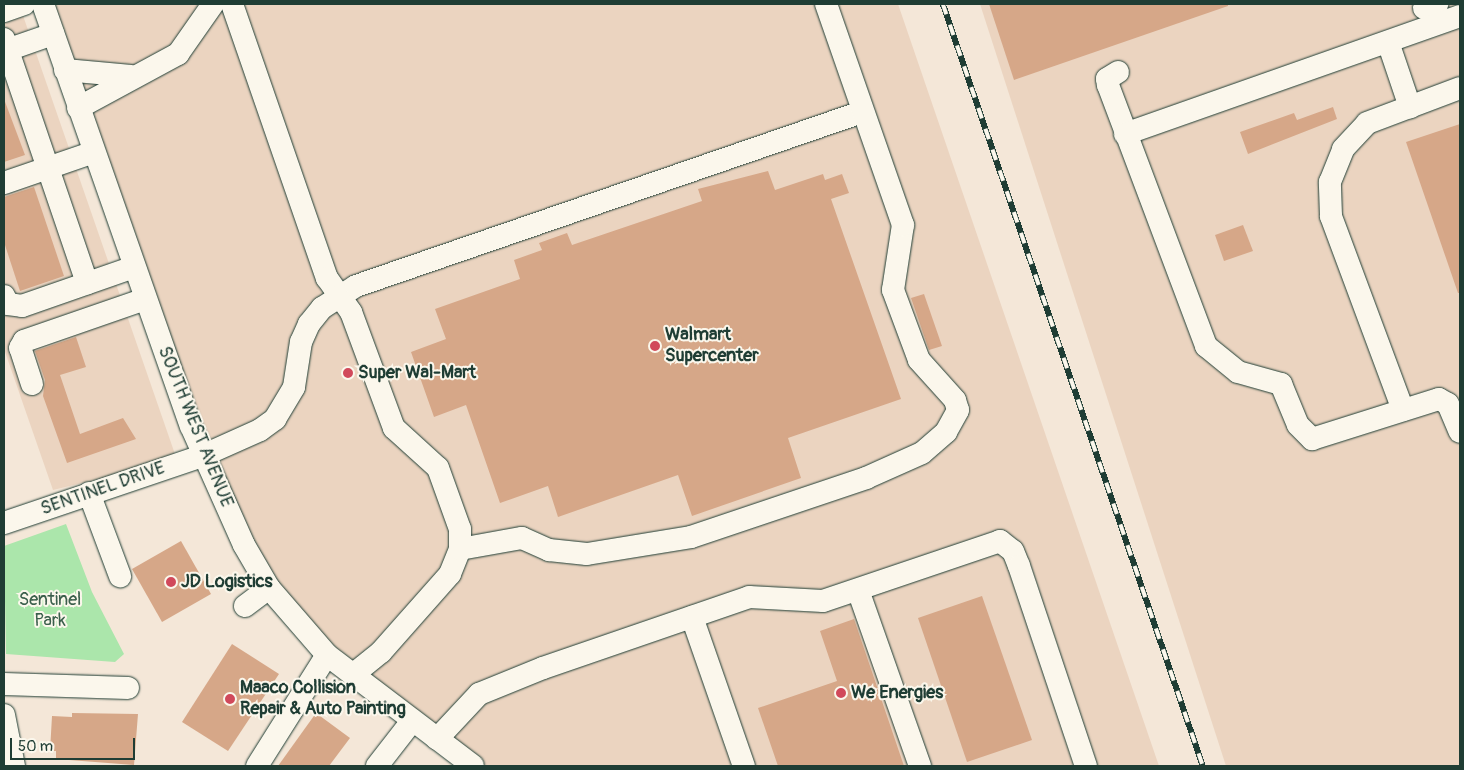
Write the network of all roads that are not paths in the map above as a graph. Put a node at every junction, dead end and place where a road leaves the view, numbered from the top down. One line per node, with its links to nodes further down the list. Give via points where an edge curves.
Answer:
1 (24, 4): 6 (street)
2 (43, 4): 8 (street, SOUTH WEST AVENUE)
3 (213, 4): 13 (street, via 178,54)
4 (232, 4): 24 (street, via 327,278)
5 (826, 4): 17 (street)
6 (4, 11)
7 (1460, 16): 9 (street)
8 (53, 34): 10 (street); 11 (street, SOUTH WEST AVENUE)
9 (1388, 42): 15 (street); 18 (street)
10 (6, 44): 20 (street)
11 (65, 70): 13 (street); 16 (street, SOUTH WEST AVENUE)
12 (1118, 72): 18 (street, via 1107,79)
13 (131, 76): 16 (street)
14 (1460, 88): 15 (street)
15 (1410, 106): 28 (street, via 1358,130 1336,160 1329,192 1331,216)
16 (78, 108): 19 (street, SOUTH WEST AVENUE)
17 (862, 112): 24 (street, SENTINEL DRIVE, via 374,278); 33 (street, via 903,225 894,290 919,360 957,405 946,432 922,453 866,478 691,537 587,554 550,550 522,538)
18 (1125, 119): 28 (street, via 1196,327 1220,360 1238,372 1280,384 1298,424 1312,439)
19 (94, 152): 20 (street); 22 (street, SOUTH WEST AVENUE)
20 (48, 168): 21 (street); 23 (street)
21 (4, 183)
22 (134, 267): 23 (street); 26 (street, SOUTH WEST AVENUE)
23 (87, 284): 25 (street, via 22,306 8,304)
24 (340, 295): 30 (street, SENTINEL DRIVE, via 309,324 301,342 294,388 275,419); 33 (street, via 394,428 438,468 460,529)
25 (4, 296)
26 (145, 299): 27 (street, via 21,344); 30 (street, SOUTH WEST AVENUE)
27 (32, 384)
28 (1403, 410): 29 (street, via 1439,399 1448,404)
29 (1460, 432)
30 (202, 456): 31 (street, SENTINEL DRIVE); 35 (street, SOUTH WEST AVENUE)
31 (89, 492): 32 (street, SENTINEL DRIVE); 34 (street, via 114,546)
32 (4, 523)
33 (460, 549): 40 (street, via 450,574 381,652)
34 (120, 576)
35 (269, 588): 37 (street); 39 (street, SOUTH WEST AVENUE)
36 (858, 590): 38 (street, via 823,601 749,597); 51 (street); 52 (street, via 991,543 1007,544 1019,566)
37 (245, 606)
38 (692, 616): 45 (street, via 487,700); 50 (street, via 700,654 730,742)
39 (327, 655): 40 (street, SOUTH WEST AVENUE); 47 (street)
40 (353, 675): 44 (street, SOUTH WEST AVENUE)
41 (4, 684): 42 (street)
42 (128, 688)
43 (4, 715): 46 (street)
44 (412, 721): 45 (street, SOUTH WEST AVENUE); 48 (street)
45 (437, 739): 49 (street, SOUTH WEST AVENUE)
46 (14, 766)
47 (257, 766)
48 (377, 766)
49 (473, 766)
50 (744, 766)
51 (920, 766)
52 (1086, 766)

